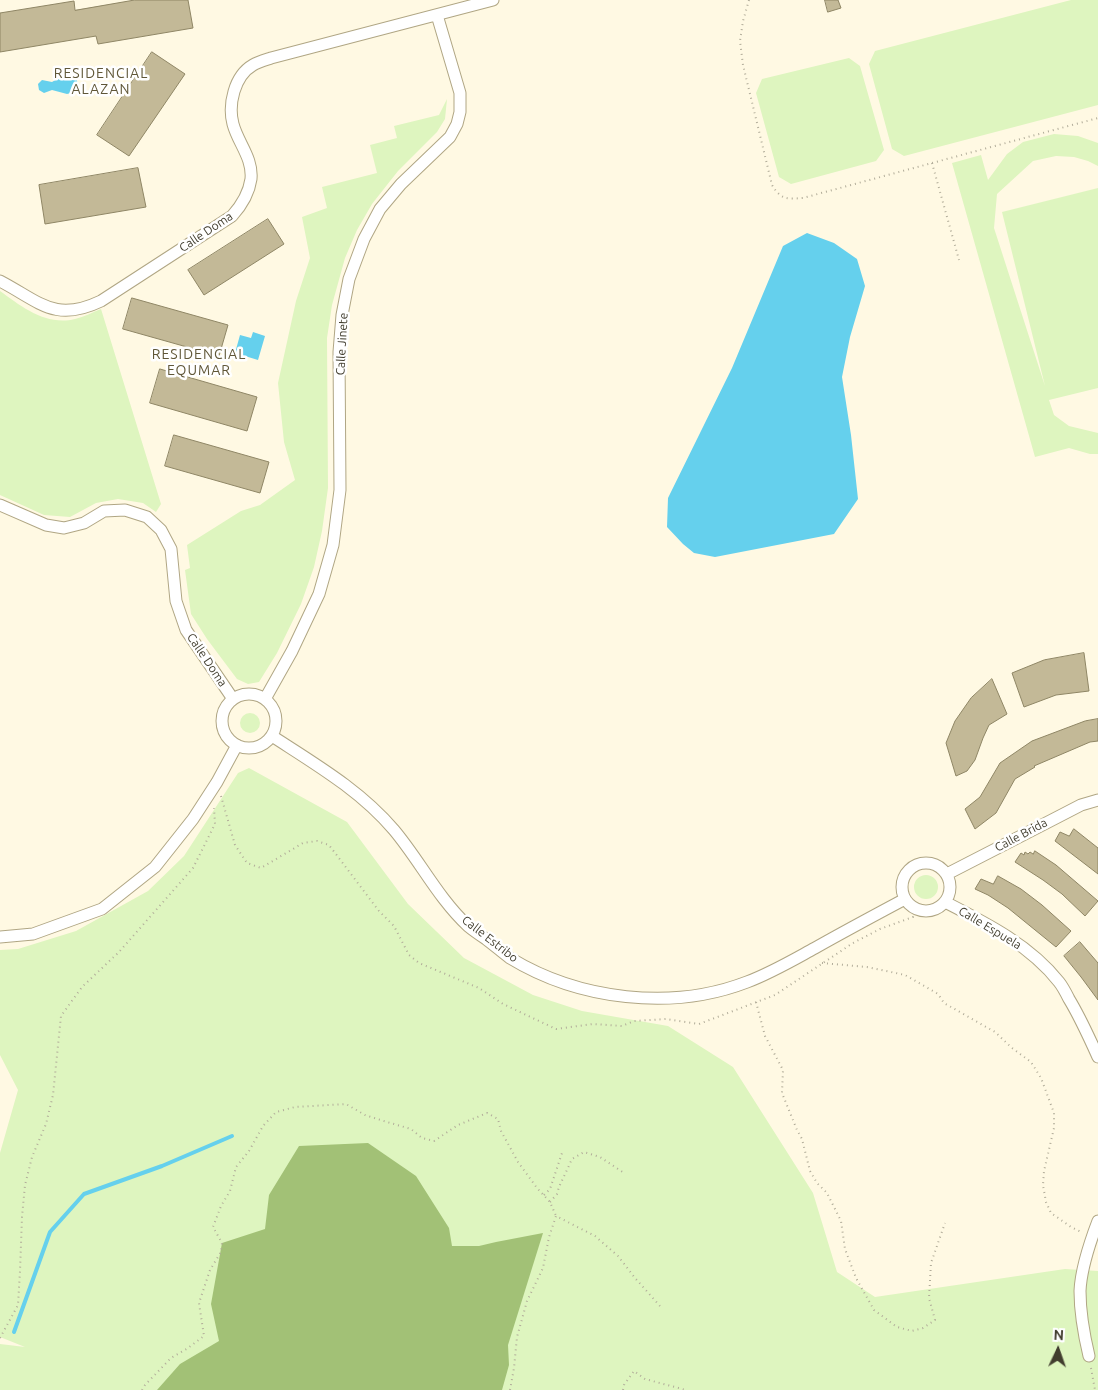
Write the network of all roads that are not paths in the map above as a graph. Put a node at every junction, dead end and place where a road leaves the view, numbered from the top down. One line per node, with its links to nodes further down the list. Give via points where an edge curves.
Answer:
1 (493, 0): 2 (street, Calle Doma)
2 (437, 15): 3 (street, Calle Doma, via 271,58 252,66 240,78 231,108 233,124 249,160 251,178 241,205 232,216 101,301 68,311 52,309); 6 (street, Calle Jinete, via 460,93 457,124 450,137 401,184 380,210 364,239 349,279 339,352 340,490 333,545 319,594)
3 (0, 281)
4 (0, 505): 5 (street, Calle Doma, via 46,525 64,528 84,523 104,511 125,510 147,517 161,530 171,549 176,601 186,630)
5 (234, 699): 6 (street, via 249,694); 8 (street, via 227,705 222,723 229,740)
6 (265, 699): 7 (street, via 275,712)
7 (272, 736): 8 (street, via 260,746 244,748); 11 (street, Calle Estribo, via 370,804 395,831 444,900 468,926 510,958 575,986 612,995 647,998 719,991 748,982)
8 (237, 745): 13 (street, via 193,819 155,867 102,909 33,934)
9 (1098, 800): 10 (street, Calle Brida, via 1081,805)
10 (947, 874): 11 (street, via 935,864 913,866 901,884); 12 (street, via 950,888)
11 (907, 902): 12 (street, via 924,911)
12 (945, 902): 14 (street, Calle Espuela, via 1014,941 1040,962 1060,983)
13 (0, 937)
14 (1098, 1057)
15 (1098, 1221): 16 (street, via 1087,1250 1080,1290)
16 (1088, 1356)

